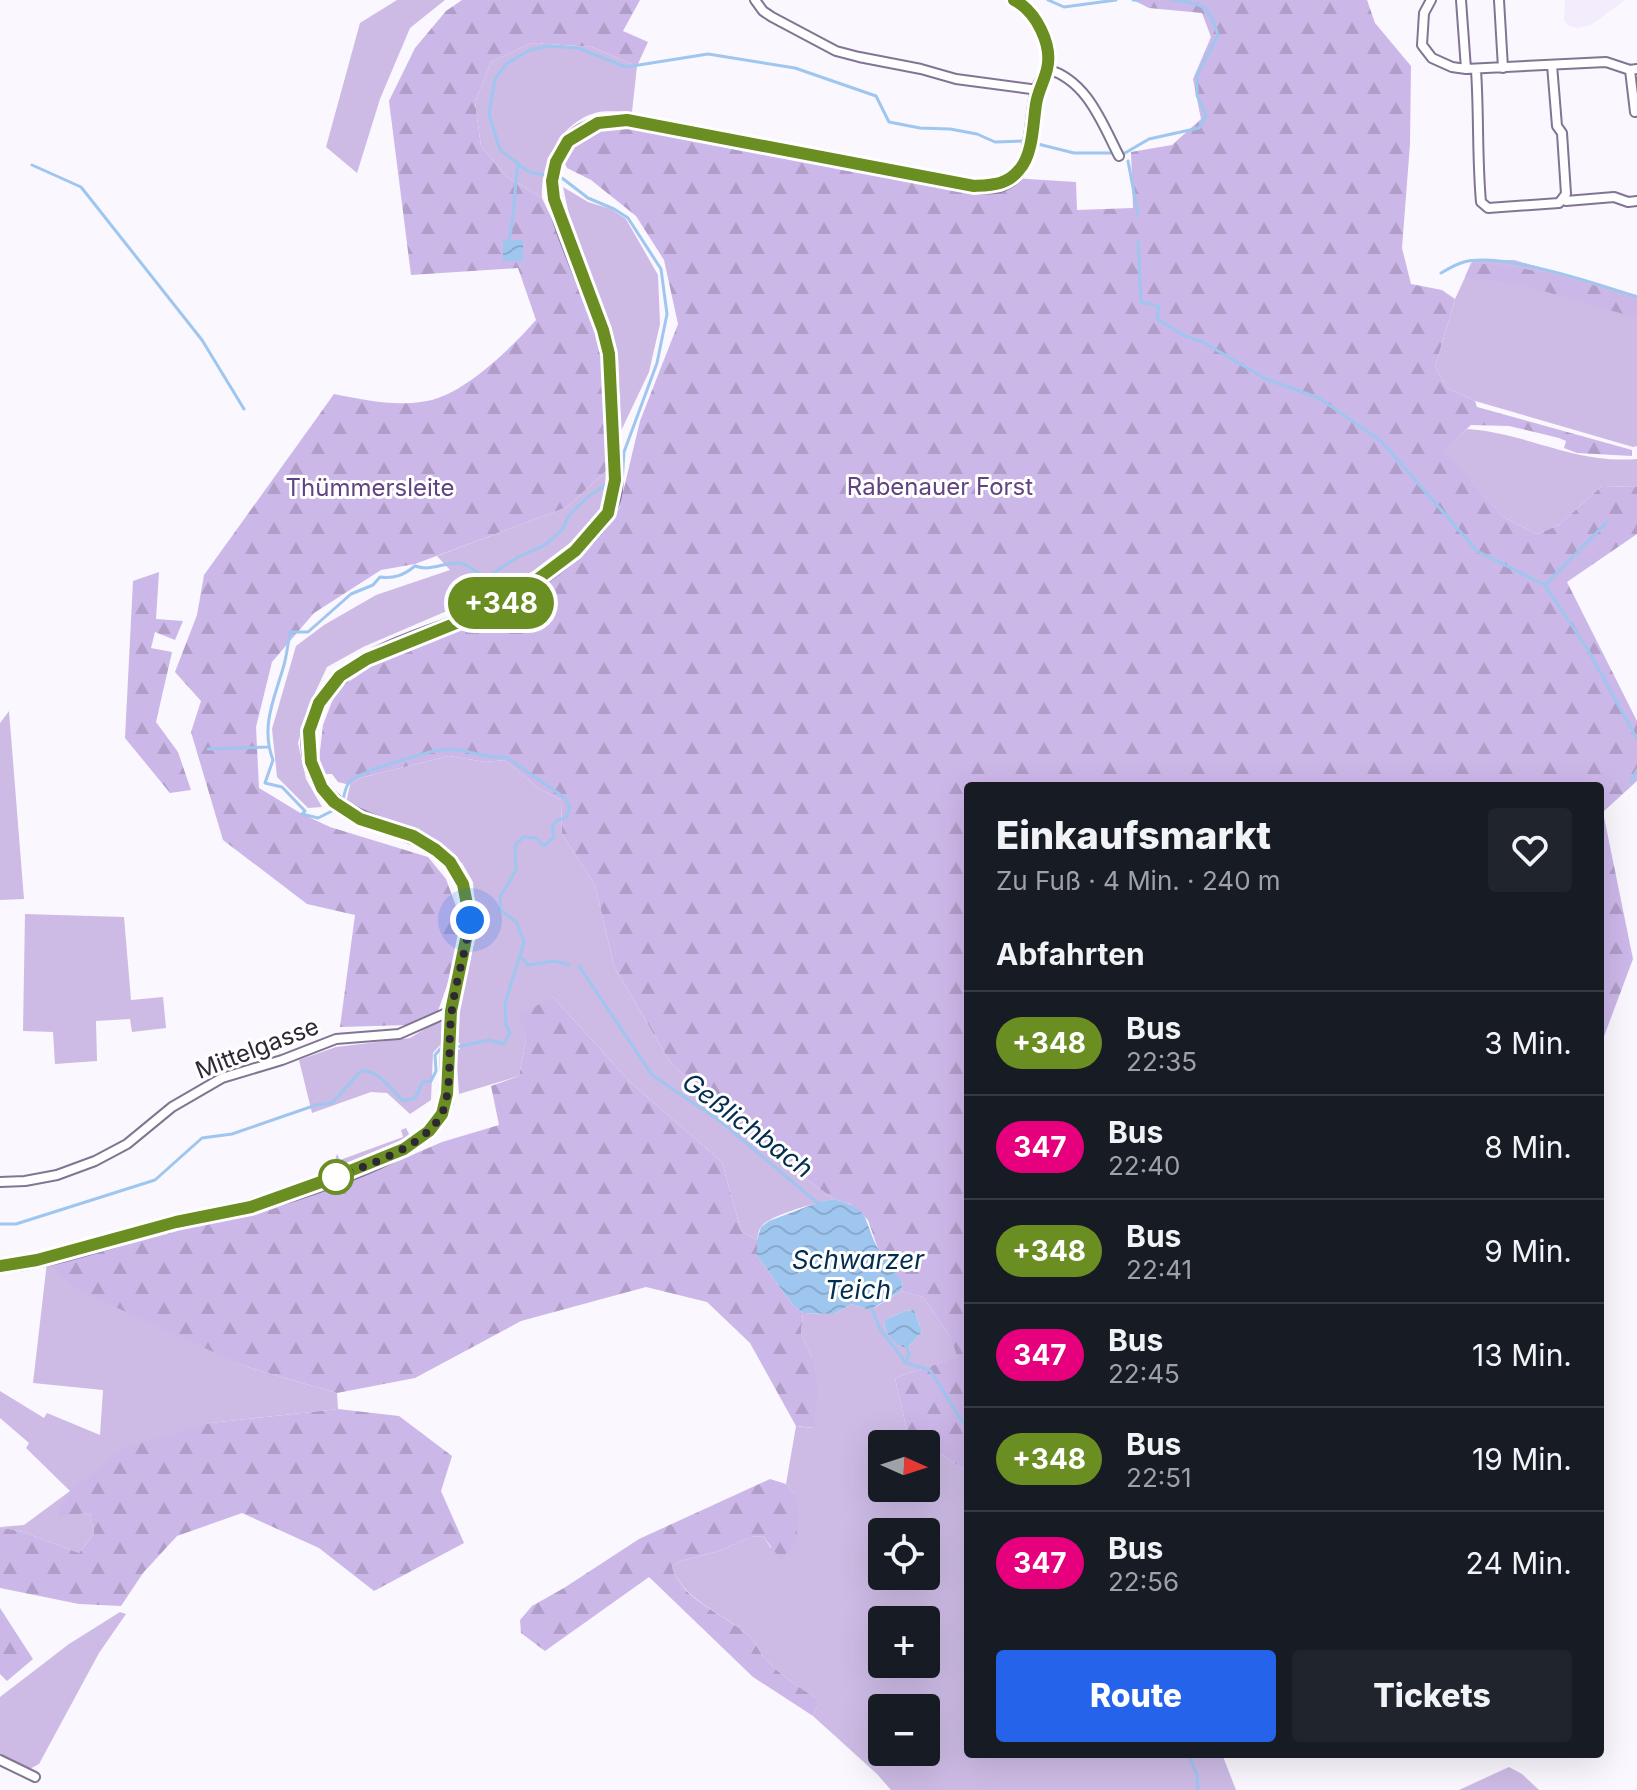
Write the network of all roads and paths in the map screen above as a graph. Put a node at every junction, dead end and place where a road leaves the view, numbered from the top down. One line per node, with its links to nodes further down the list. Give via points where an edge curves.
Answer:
1 (755, 0): 12 (street, via 772,17 836,51 956,79)
2 (1014, 0): 8 (main road, via 1035,18)
3 (1431, 0): 9 (street, via 1424,13 1422,45 1432,58)
4 (1461, 0): 9 (street)
5 (1499, 0): 7 (street)
6 (1552, 65): 7 (street); 10 (street, via 1566,194 1559,203 1526,206 1488,208 1481,202); 11 (street, via 1606,62)
7 (1503, 68): 10 (street)
8 (1047, 69): 12 (main road); 14 (street, via 1082,92)
9 (1466, 69): 10 (street)
10 (1476, 70)
11 (1634, 70): 13 (street)
12 (1038, 90): 17 (main road, via 1021,169 1002,184 974,186 627,120 587,127 560,152 554,199 609,354 615,485 608,513 575,551 518,594 367,659 340,676 319,703 309,731 311,762 322,788 338,806 413,836 457,871 470,920)
13 (1635, 112)
14 (1117, 152)
15 (1566, 201): 16 (street)
16 (1637, 201)
17 (451, 1011): 18 (street, Mittelgasse, via 399,1034 336,1039 222,1078 95,1161 57,1175); 19 (main road, via 442,1114 404,1149 251,1207)
18 (0, 1182)
19 (0, 1266)
20 (0, 1760): 21 (street)
21 (35, 1777)

